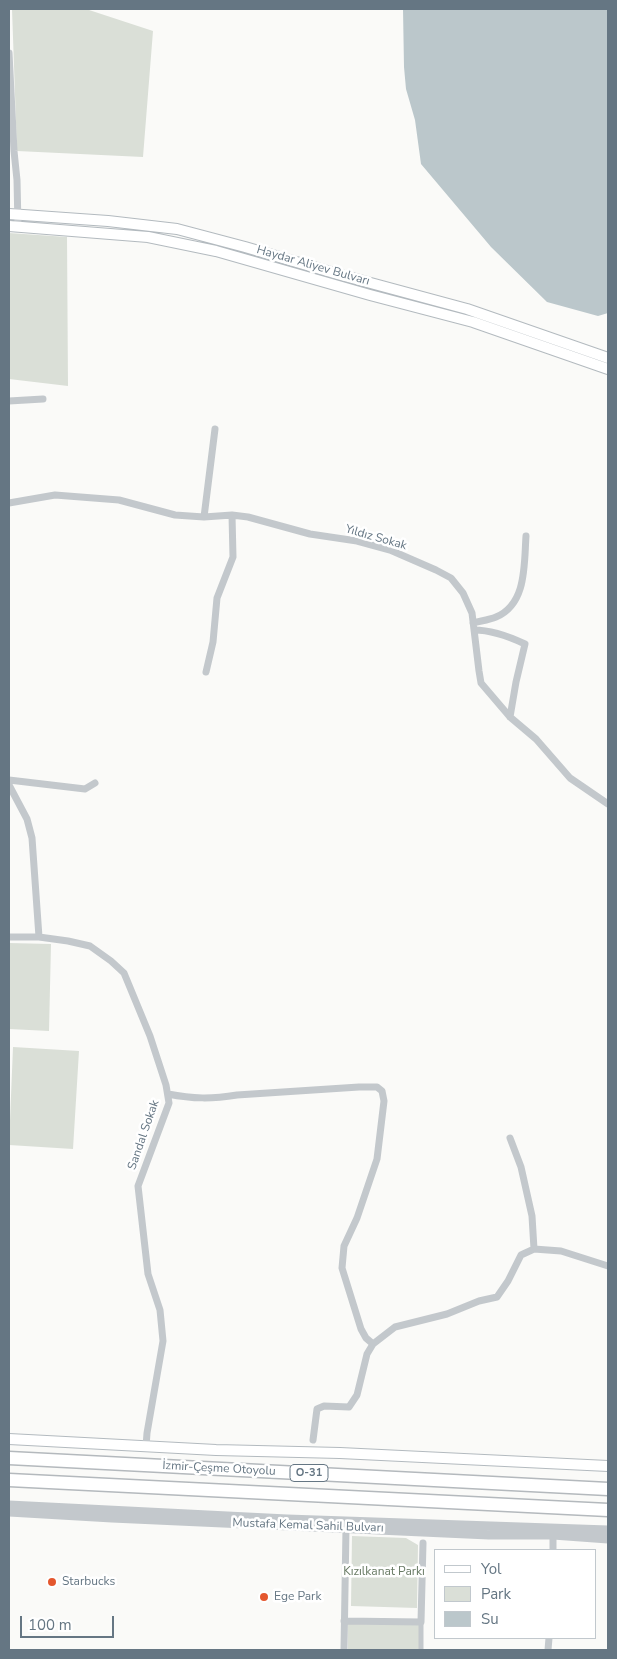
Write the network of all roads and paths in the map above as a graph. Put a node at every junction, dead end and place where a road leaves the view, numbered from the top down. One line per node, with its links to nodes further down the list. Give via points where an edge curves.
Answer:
1 (9, 53): 2 (street, via 17,180)
2 (13, 214): 3 (street); 4 (main road, Haydar Aliyev Bulvarı, via 177,229 467,309)
3 (13, 226): 5 (main road, Haydar Aliyev Bulvarı, via 148,237 216,251 473,322)
4 (608, 358)
5 (608, 369)
6 (43, 399): 7 (street)
7 (9, 401)
8 (216, 429): 11 (street)
9 (9, 503): 11 (street, Yıldız Sokak, via 55,495 119,500 175,515)
10 (232, 516): 11 (street, Yıldız Sokak); 13 (street, Yıldız Sokak, via 357,541 390,550 436,570 450,578 463,593 472,613); 14 (street, via 232,557 217,598 213,642)
11 (204, 517)
12 (526, 536): 13 (street, via 523,582 512,605 497,617)
13 (473, 626): 15 (street, Yıldız Sokak, via 482,683); 15 (street, via 525,644)
14 (206, 672)
15 (510, 717): 19 (street, Yıldız Sokak, via 536,738 570,778)
16 (9, 780): 17 (street, via 85,789)
17 (95, 783)
18 (9, 786): 21 (street, via 27,819 32,838)
19 (608, 804)
20 (9, 937): 21 (street, Sandal Sokak)
21 (39, 937): 22 (street, Sandal Sokak, via 90,946 124,974 156,1051)
22 (168, 1094): 26 (street, via 192,1099 359,1087 377,1087 382,1091 384,1101 377,1159 344,1246 342,1268 361,1329); 29 (street, Sandal Sokak, via 169,1103 138,1186 148,1274 160,1310 163,1341)
23 (510, 1138): 24 (street, via 521,1167 532,1216)
24 (534, 1249): 25 (street, via 561,1251); 26 (street, via 521,1255 497,1297 396,1327)
25 (608, 1266)
26 (372, 1344): 28 (street, via 353,1402 349,1407 324,1406 317,1409)
27 (9, 1439): 29 (main road)
28 (313, 1440)
29 (146, 1447): 31 (main road)
30 (9, 1458): 33 (highway, İzmir-Çeşme Otoyolu / O-31)
31 (608, 1466)
32 (9, 1480): 35 (highway, İzmir-Çeşme Otoyolu / O-31)
33 (608, 1489)
34 (9, 1505): 38 (street, Mustafa Kemal Sahil Bulvarı)
35 (608, 1510)
36 (9, 1512): 37 (street, Mustafa Kemal Sahil Bulvarı)
37 (346, 1528): 39 (street, Mustafa Kemal Sahil Bulvarı); 43 (street)
38 (608, 1530)
39 (553, 1535): 40 (street, Mustafa Kemal Sahil Bulvarı); 42 (street)
40 (608, 1539)
41 (423, 1542): 44 (street)
42 (553, 1549)
43 (344, 1621): 44 (street); 45 (street)
44 (421, 1622): 46 (street)
45 (344, 1650)
46 (421, 1650)

